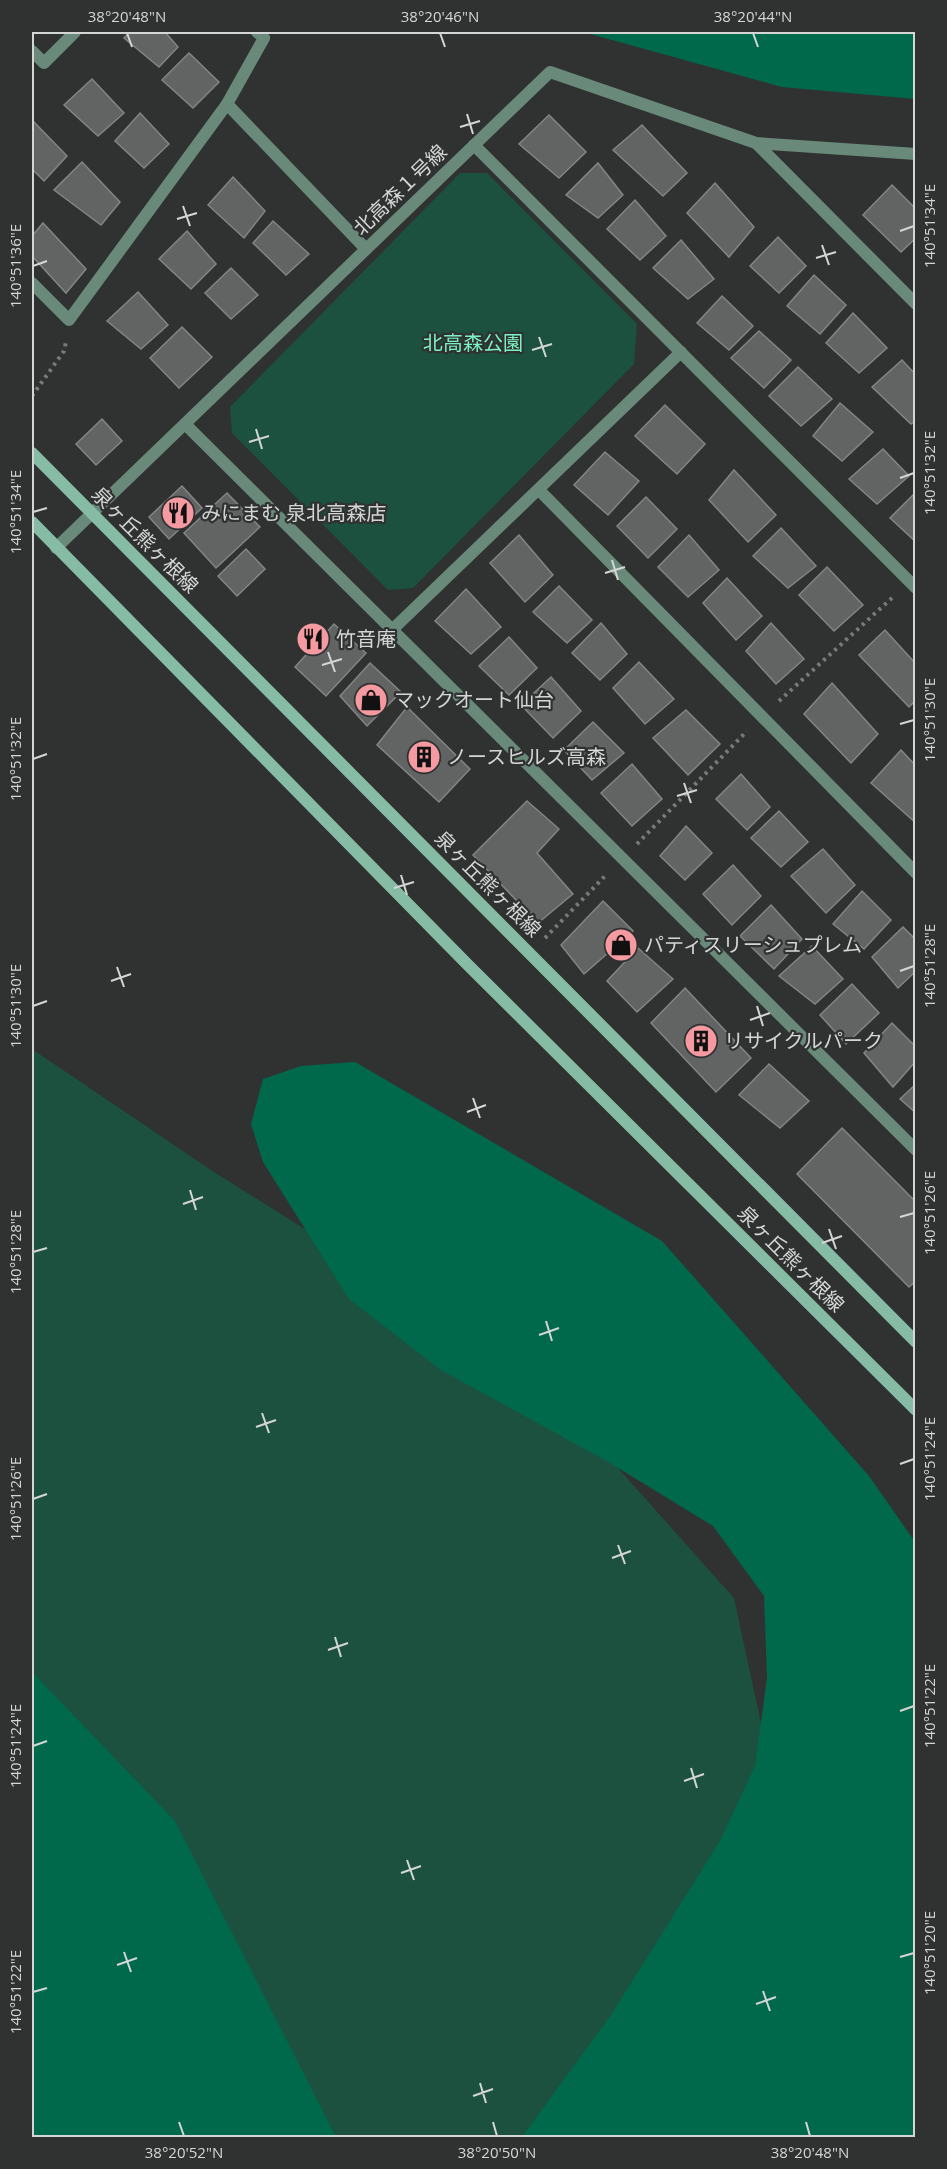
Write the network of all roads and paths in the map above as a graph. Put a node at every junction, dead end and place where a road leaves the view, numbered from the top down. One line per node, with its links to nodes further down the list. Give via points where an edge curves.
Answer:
1 (75, 32): 3 (street, via 44,63)
2 (256, 32): 4 (street, via 264,38)
3 (32, 51)
4 (227, 104): 8 (street); 11 (street)
5 (756, 143): 6 (street, 北高森１号線, via 550,72); 7 (street, 北高森１号線); 10 (street)
6 (474, 145): 8 (street, 北高森１号線); 12 (street)
7 (915, 154)
8 (366, 249): 14 (street, 北高森１号線)
9 (32, 283): 11 (street)
10 (915, 304)
11 (69, 320): 13 (path, via 64,351)
12 (681, 352): 16 (street); 20 (street)
13 (32, 396)
14 (185, 424): 17 (street, 北高森１号線); 21 (street)
15 (32, 453): 17 (main road, 泉ヶ丘熊ヶ根線)
16 (539, 490): 21 (street); 22 (street)
17 (92, 514): 19 (street, 北高森１号線); 27 (main road, 泉ヶ丘熊ヶ根線)
18 (32, 522): 19 (main road, 泉ヶ丘熊ヶ根線)
19 (56, 548): 28 (main road, 泉ヶ丘熊ヶ根線, via 459,957)
20 (913, 585): 22 (path)
21 (392, 630): 23 (street)
22 (762, 717): 23 (path); 24 (street)
23 (622, 859): 25 (path); 26 (street)
24 (915, 873)
25 (542, 941)
26 (915, 1150)
27 (915, 1342)
28 (915, 1410)

